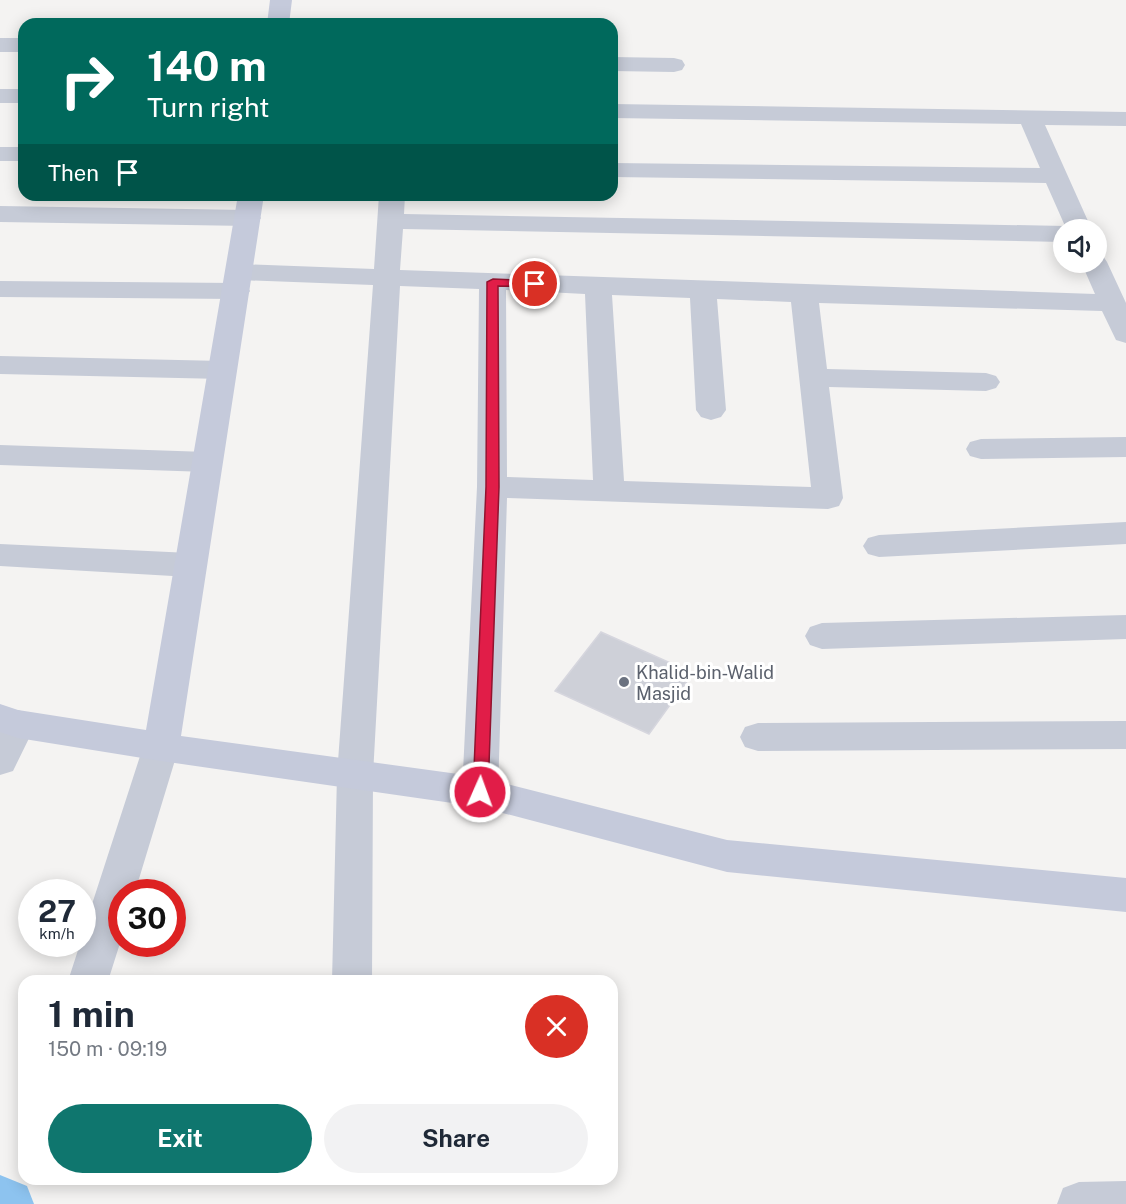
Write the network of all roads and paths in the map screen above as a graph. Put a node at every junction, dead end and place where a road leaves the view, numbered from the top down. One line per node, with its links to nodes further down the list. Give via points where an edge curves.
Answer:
1 (281, 0): 2 (street)
2 (279, 18)
3 (0, 45): 4 (street)
4 (18, 45)
5 (618, 64): 6 (street)
6 (674, 65)
7 (0, 96): 8 (street)
8 (18, 96)
9 (618, 111): 10 (street)
10 (1030, 118): 11 (street); 15 (street)
11 (1126, 119)
12 (0, 154): 13 (street)
13 (18, 154)
14 (618, 170): 15 (street)
15 (1056, 177): 19 (street)
16 (250, 206): 18 (street); 23 (street)
17 (391, 208): 20 (street); 22 (street)
18 (0, 214)
19 (1074, 219)
20 (1053, 234)
21 (1099, 273): 29 (street)
22 (386, 278): 23 (street); 24 (street); 53 (street)
23 (238, 282): 26 (street); 32 (street)
24 (493, 282): 25 (street); 40 (street)
25 (598, 286): 27 (street); 41 (street)
26 (0, 289)
27 (703, 291): 28 (street); 35 (street)
28 (804, 294): 29 (street); 33 (street)
29 (1112, 303): 30 (street)
30 (1126, 334)
31 (0, 365): 32 (street)
32 (223, 370): 39 (street)
33 (814, 378): 34 (street); 41 (street, via 828,498)
34 (986, 382)
35 (711, 410)
36 (1126, 447): 37 (street)
37 (981, 449)
38 (0, 455): 39 (street)
39 (207, 462): 45 (street)
40 (492, 487): 41 (street); 54 (street)
41 (609, 491)
42 (1126, 533): 43 (street)
43 (879, 546)
44 (0, 555): 45 (street)
45 (190, 565): 51 (street)
46 (1126, 627): 47 (street)
47 (822, 636)
48 (9, 721): 51 (street); 52 (street)
49 (1126, 735): 50 (street)
50 (758, 737)
51 (161, 747): 53 (street); 56 (street)
52 (0, 761)
53 (355, 775): 54 (street); 57 (street)
54 (480, 792): 55 (street, via 727,856)
55 (1126, 895)
56 (90, 975)
57 (352, 975)
58 (1126, 1203): 59 (street)
59 (1079, 1204)

